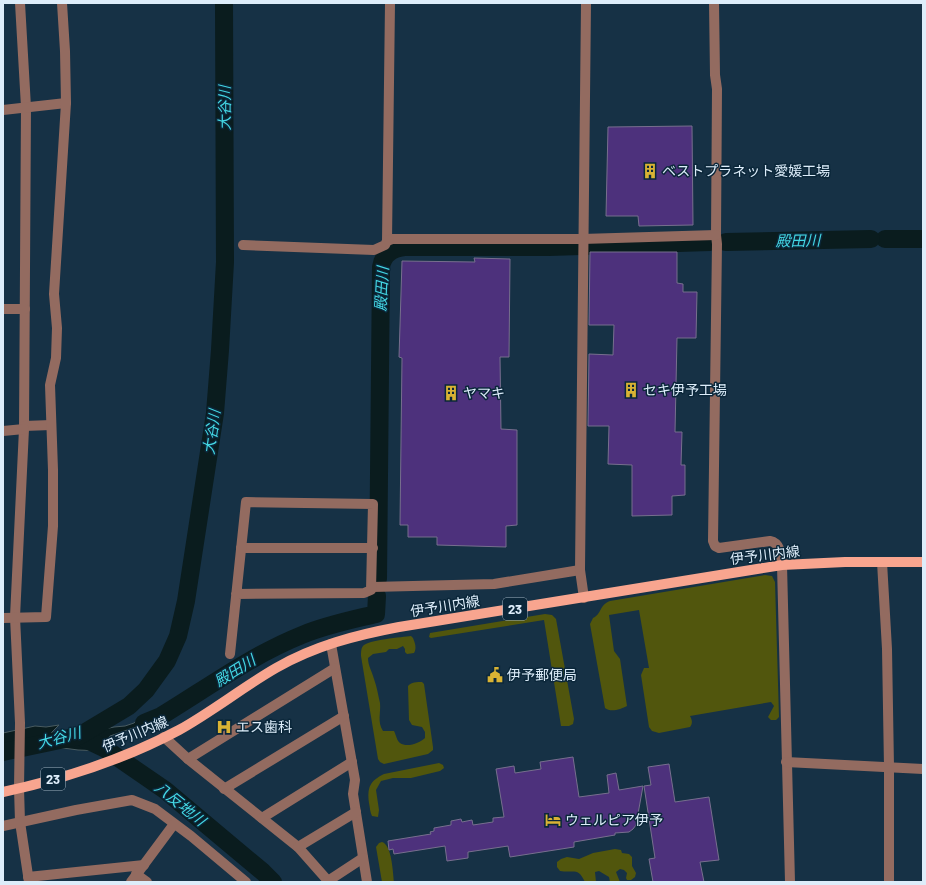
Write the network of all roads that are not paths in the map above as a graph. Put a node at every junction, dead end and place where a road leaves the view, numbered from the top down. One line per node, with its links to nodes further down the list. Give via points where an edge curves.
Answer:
1 (20, 3): 7 (street)
2 (62, 3): 6 (street)
3 (390, 3): 11 (street)
4 (586, 3): 10 (street)
5 (714, 3): 9 (street, via 717,89)
6 (66, 102): 7 (street); 15 (street, via 54,294 56,358 50,385)
7 (26, 107): 8 (street); 14 (street)
8 (3, 110)
9 (716, 235): 10 (street); 22 (street, via 712,541 719,548 774,542 780,553)
10 (582, 239): 11 (street); 23 (street)
11 (387, 241): 12 (street, via 385,246 374,250)
12 (243, 245)
13 (3, 309): 14 (street)
14 (25, 309): 16 (street)
15 (52, 425): 16 (street); 27 (street, via 53,526 46,617)
16 (24, 427): 17 (street); 27 (street)
17 (3, 431)
18 (241, 548): 19 (street); 19 (street, via 246,502 373,504); 25 (street)
19 (372, 548): 24 (street)
20 (882, 562): 21 (main road, 伊予川内線 / 23); 22 (main road, 伊予川内線 / 23); 37 (street, via 887,649)
21 (923, 562)
22 (782, 565): 26 (main road, 伊予川内線 / 23); 36 (street)
23 (580, 570): 24 (street, via 494,584); 26 (street)
24 (372, 587): 25 (street, via 364,593)
25 (236, 594): 30 (street)
26 (584, 598): 29 (main road, 伊予川内線 / 23, via 399,627 354,636)
27 (15, 617): 28 (street); 39 (street, via 20,723)
28 (3, 618)
29 (331, 644): 31 (street); 33 (main road, 伊予川内線 / 23, via 296,657 276,668)
30 (230, 654)
31 (335, 668): 32 (street); 34 (street)
32 (344, 716): 35 (street); 40 (street)
33 (164, 737): 34 (street); 39 (main road, 伊予川内線 / 23, via 86,769)
34 (188, 759): 40 (street)
35 (352, 762): 42 (street, via 356,780 353,794); 43 (street)
36 (786, 762): 37 (street); 56 (street)
37 (889, 767): 38 (street); 57 (street)
38 (923, 769)
39 (19, 788): 41 (main road, 伊予川内線 / 23); 44 (street)
40 (224, 789): 43 (street)
41 (3, 792)
42 (356, 812): 47 (street); 48 (street)
43 (262, 818): 47 (street)
44 (20, 822): 45 (street, via 132,800 155,809); 46 (street); 51 (street)
45 (174, 824): 49 (street); 54 (street)
46 (3, 826)
47 (298, 847): 52 (street)
48 (363, 858): 52 (street); 55 (street)
49 (144, 865): 50 (street); 51 (street)
50 (134, 878): 53 (street)
51 (28, 879)
52 (329, 881)
53 (147, 882)
54 (246, 882)
55 (367, 882)
56 (790, 882)
57 (889, 882)

